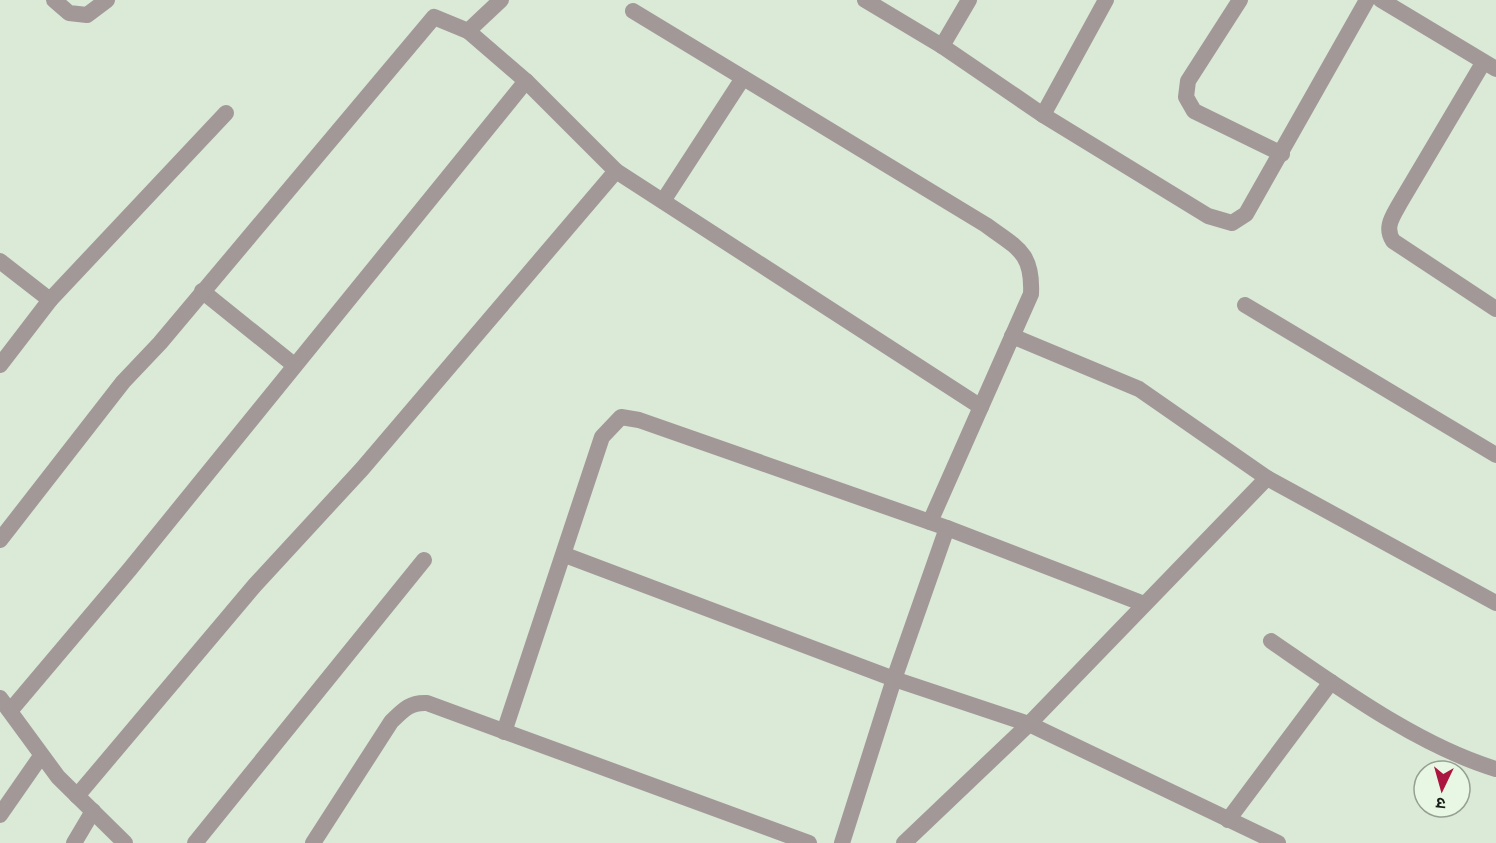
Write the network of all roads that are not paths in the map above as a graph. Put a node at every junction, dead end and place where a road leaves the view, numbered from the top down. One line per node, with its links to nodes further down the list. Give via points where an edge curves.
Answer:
1 (54, 0): 2 (street, via 69,13 87,15)
2 (107, 0)
3 (501, 0): 11 (street)
4 (865, 0): 12 (street)
5 (969, 0): 12 (street)
6 (1106, 0): 17 (street)
7 (1240, 0): 18 (street, via 1188,81 1186,98 1194,111)
8 (1367, 0): 18 (street)
9 (1381, 0): 13 (street)
10 (633, 11): 14 (street)
11 (468, 31): 15 (street); 22 (street, via 434,17)
12 (942, 46): 17 (street)
13 (1489, 66): 25 (street, via 1400,203 1389,224 1389,235)
14 (743, 78): 20 (street); 26 (street, via 986,225 1024,253 1032,272 1031,294)
15 (526, 81): 19 (street); 28 (street)
16 (226, 113): 23 (street)
17 (1043, 115): 18 (street, via 1208,216 1232,223 1246,214)
18 (1282, 154)
19 (616, 171): 20 (street); 47 (street, via 362,469 255,585)
20 (663, 201): 29 (street)
21 (0, 261): 23 (street)
22 (202, 291): 28 (street); 34 (street, via 123,382)
23 (50, 300): 27 (street)
24 (1245, 305): 30 (street)
25 (1496, 309)
26 (1012, 336): 29 (street); 31 (street, via 1139,389)
27 (0, 365)
28 (294, 365): 42 (street, via 130,569)
29 (981, 407): 32 (street)
30 (1496, 455)
31 (1267, 478): 37 (street); 38 (street)
32 (930, 522): 33 (street); 35 (street, via 621,417 602,437)
33 (947, 528): 38 (street); 40 (street)
34 (0, 540)
35 (565, 555): 40 (street); 44 (street)
36 (424, 560): 53 (street)
37 (1496, 603)
38 (1144, 604): 43 (street)
39 (1271, 641): 41 (street)
40 (894, 679): 43 (street); 56 (street)
41 (1331, 682): 46 (street, via 1431,742); 50 (street)
42 (5, 705): 45 (street)
43 (1029, 724): 50 (street); 57 (street)
44 (504, 732): 54 (street, via 427,703 408,705 391,722); 55 (street)
45 (40, 756): 47 (street); 49 (street)
46 (1496, 769)
47 (77, 796): 48 (street)
48 (93, 811): 51 (street); 52 (street)
49 (0, 815)
50 (1228, 820): 58 (street)
51 (74, 843)
52 (125, 843)
53 (195, 843)
54 (313, 843)
55 (809, 843)
56 (842, 843)
57 (904, 843)
58 (1278, 843)

